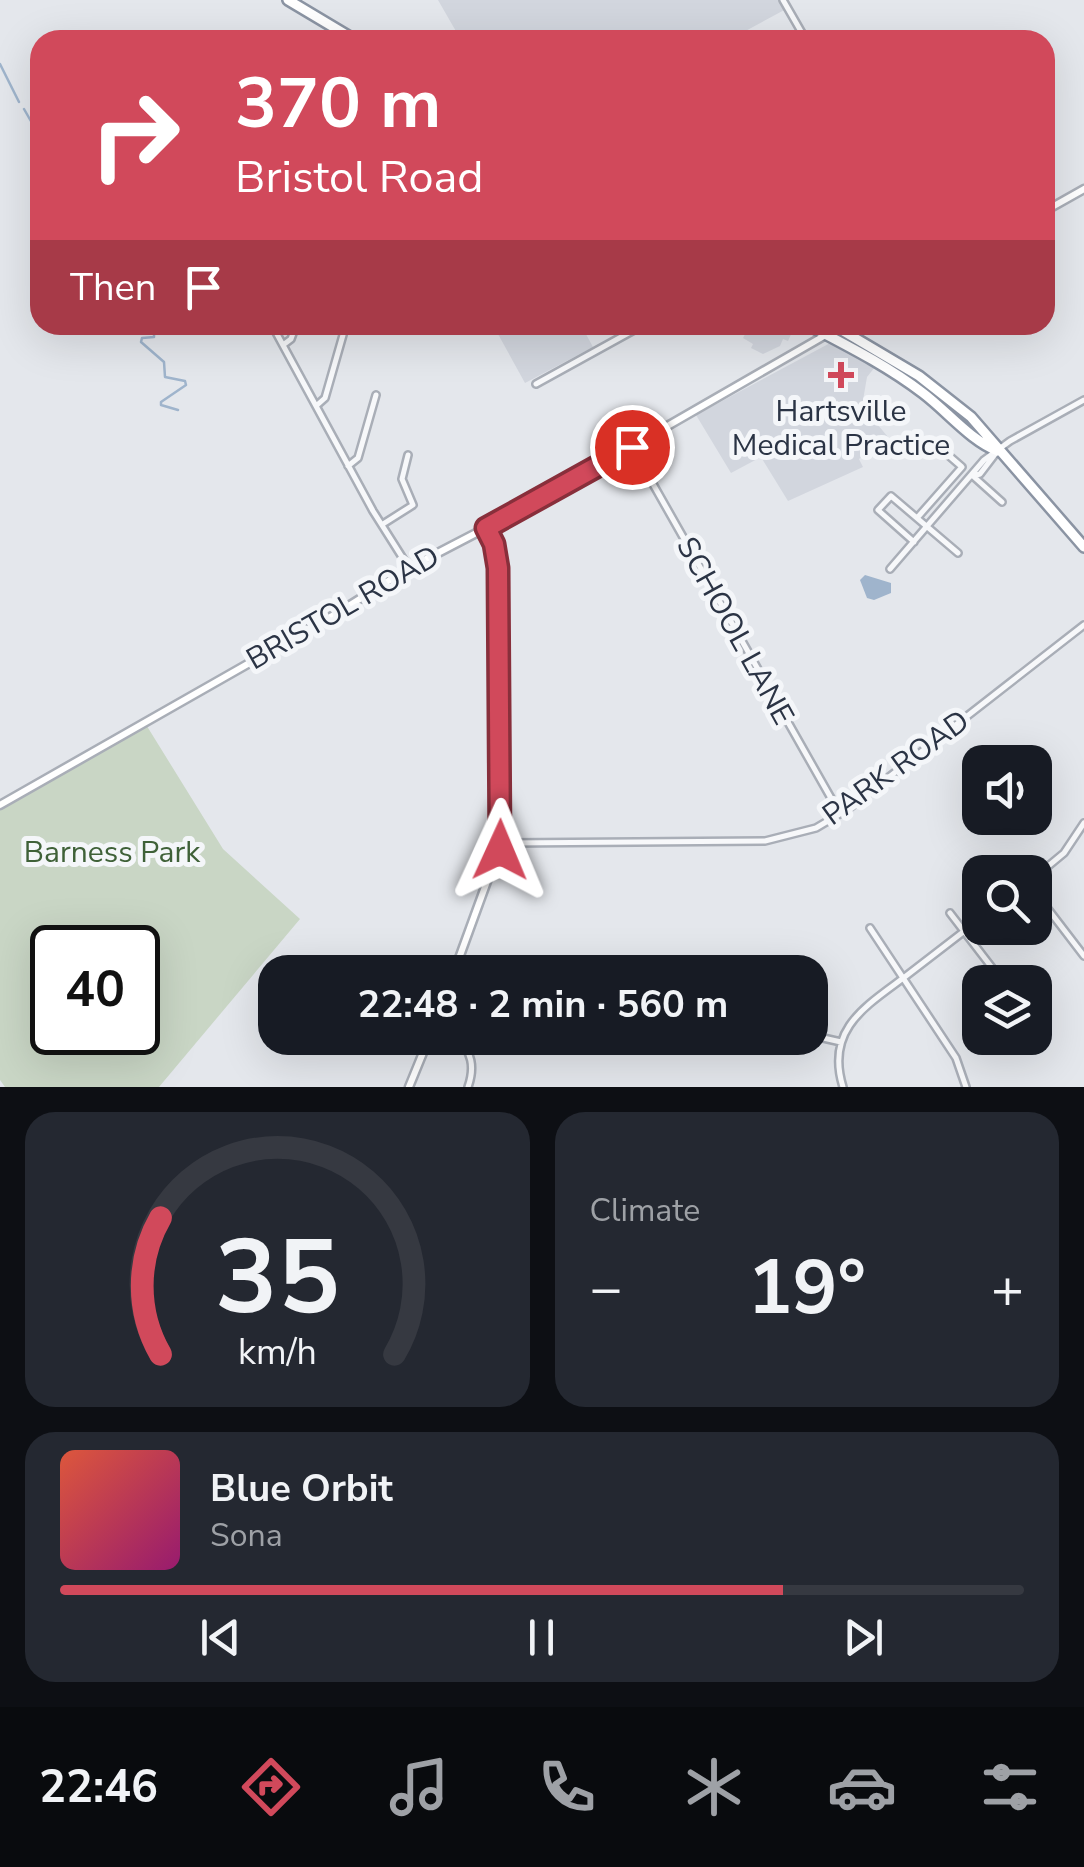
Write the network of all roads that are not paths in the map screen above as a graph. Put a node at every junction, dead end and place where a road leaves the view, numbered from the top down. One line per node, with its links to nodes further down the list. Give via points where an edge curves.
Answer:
1 (288, 0): 3 (highway)
2 (783, 0): 4 (street)
3 (338, 30)
4 (800, 30)
5 (1084, 190): 6 (main road)
6 (1055, 206)
7 (277, 335): 13 (street)
8 (292, 335): 13 (street)
9 (343, 335): 17 (street, via 325,398)
10 (625, 335): 14 (street)
11 (823, 335): 19 (main road, BRISTOL ROAD)
12 (844, 335): 20 (highway)
13 (283, 346): 17 (street)
14 (536, 384)
15 (376, 395): 22 (street, via 358,458)
16 (1084, 400): 20 (street)
17 (316, 406): 22 (street)
18 (932, 441): 24 (street, via 962,466)
19 (632, 447): 30 (main road, BRISTOL ROAD); 38 (street, SCHOOL LANE)
20 (998, 451): 23 (street); 32 (highway)
21 (408, 456): 28 (street, via 402,479 413,505)
22 (348, 466): 28 (street)
23 (973, 476): 25 (street); 26 (street)
24 (948, 482): 25 (street); 27 (street)
25 (959, 492): 29 (street)
26 (1002, 502)
27 (916, 518): 29 (street); 31 (street, via 891,496 878,510)
28 (383, 524): 34 (street)
29 (927, 527): 31 (street); 33 (street)
30 (486, 528): 34 (main road, BRISTOL ROAD); 41 (main road, via 498,568)
31 (914, 542): 35 (street)
32 (1084, 547)
33 (958, 553)
34 (409, 568): 37 (main road, BRISTOL ROAD)
35 (890, 569)
36 (1084, 625): 38 (street, PARK ROAD)
37 (0, 805)
38 (840, 814): 41 (street, PARK ROAD, via 794,836 763,841)
39 (1084, 823): 40 (street)
40 (1082, 832): 42 (street)
41 (501, 843): 49 (main road)
42 (1052, 862)
43 (950, 913): 46 (street)
44 (1052, 914): 50 (street)
45 (870, 928): 52 (street)
46 (962, 929)
47 (962, 934): 52 (street)
48 (974, 945): 51 (street)
49 (460, 955)
50 (1084, 956)
51 (990, 965)
52 (903, 978): 54 (street, via 859,1012); 60 (street, via 956,1058)
53 (828, 1039): 54 (street)
54 (841, 1042): 59 (street)
55 (422, 1055): 57 (main road)
56 (469, 1055): 58 (street)
57 (409, 1087)
58 (468, 1087)
59 (843, 1087)
60 (966, 1087)

